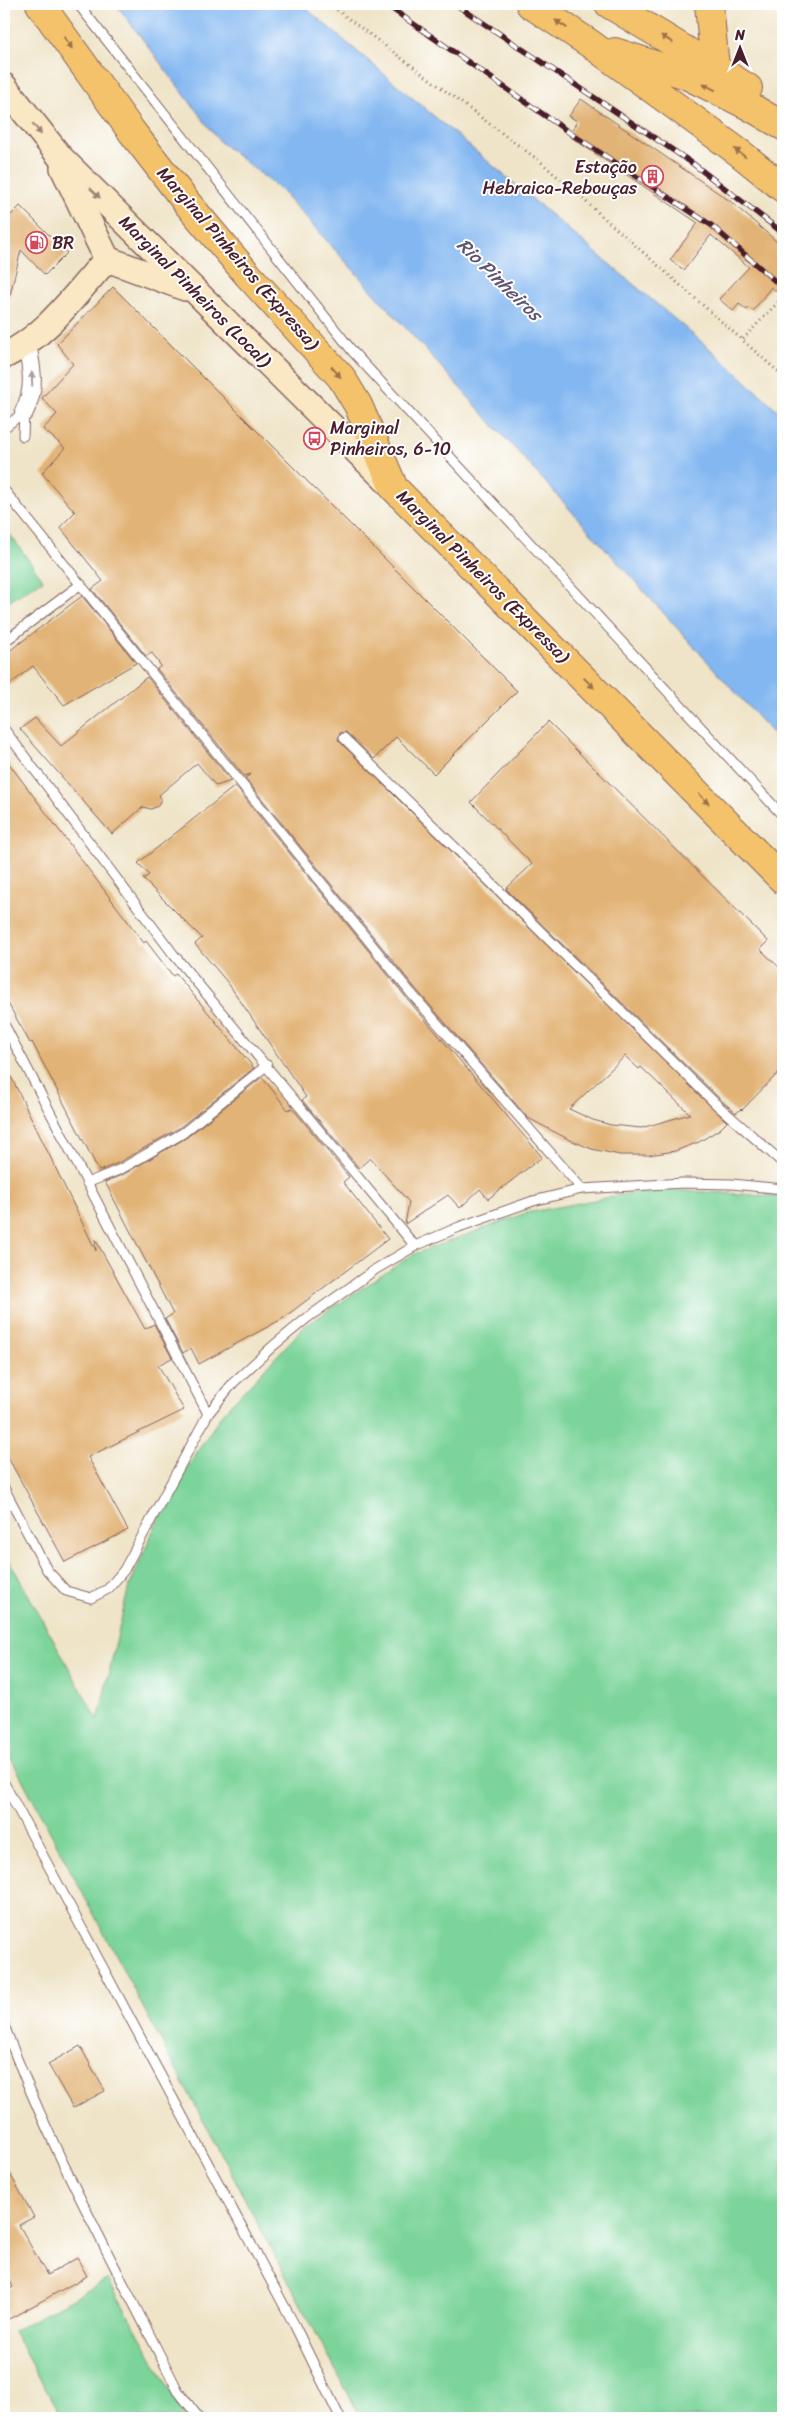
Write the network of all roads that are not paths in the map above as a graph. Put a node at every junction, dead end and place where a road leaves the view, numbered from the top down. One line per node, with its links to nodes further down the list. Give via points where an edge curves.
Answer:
1 (40, 4): 20 (highway, Marginal Pinheiros (Expressa), one-way to 20, via 187,202 341,377 358,404)
2 (78, 4): 26 (lane, via 353,352)
3 (530, 4): 6 (highway, one-way to 3)
4 (609, 4): 7 (highway, one-way to 4)
5 (709, 4): 7 (highway)
6 (592, 45): 10 (highway, one-way to 6, via 686,75); 12 (highway, one-way to 6)
7 (715, 68): 9 (highway)
8 (7, 94): 11 (main road, Marginal Pinheiros (Local), one-way to 11)
9 (783, 110)
10 (783, 126)
11 (60, 158): 13 (main road); 14 (main road, Marginal Pinheiros (Local), one-way to 14)
12 (783, 188)
13 (107, 259): 14 (main road); 15 (main road, via 70,303)
14 (195, 292): 20 (main road, Marginal Pinheiros (Local))
15 (27, 345): 16 (main road); 17 (street, one-way to 15, via 31,399 32,387)
16 (4, 356)
17 (24, 412): 18 (lane); 19 (lane)
18 (4, 428)
19 (23, 436)
20 (394, 488): 27 (highway, Marginal Pinheiros (Expressa), one-way to 27)
21 (4, 490): 22 (lane)
22 (80, 584): 23 (lane); 32 (lane, via 410,992)
23 (4, 642)
24 (4, 729): 29 (lane, via 174,955)
25 (344, 738): 30 (lane, via 717,1105)
26 (783, 816)
27 (783, 880)
28 (4, 1024): 31 (lane)
29 (267, 1065): 31 (lane, via 183,1133 122,1168); 34 (lane)
30 (783, 1163)
31 (87, 1183): 35 (lane)
32 (582, 1189): 33 (lane, via 683,1183); 34 (lane, via 533,1201 459,1226)
33 (783, 1189)
34 (415, 1246): 35 (lane, via 376,1269 287,1334 233,1384)
35 (208, 1414): 36 (lane, via 124,1570 108,1589 90,1598 66,1591 47,1570)
36 (4, 1488)
37 (4, 1783): 40 (lane, via 295,2326)
38 (4, 2025): 39 (lane, via 23,2077 72,2184 178,2391)
39 (199, 2418)
40 (340, 2418)

